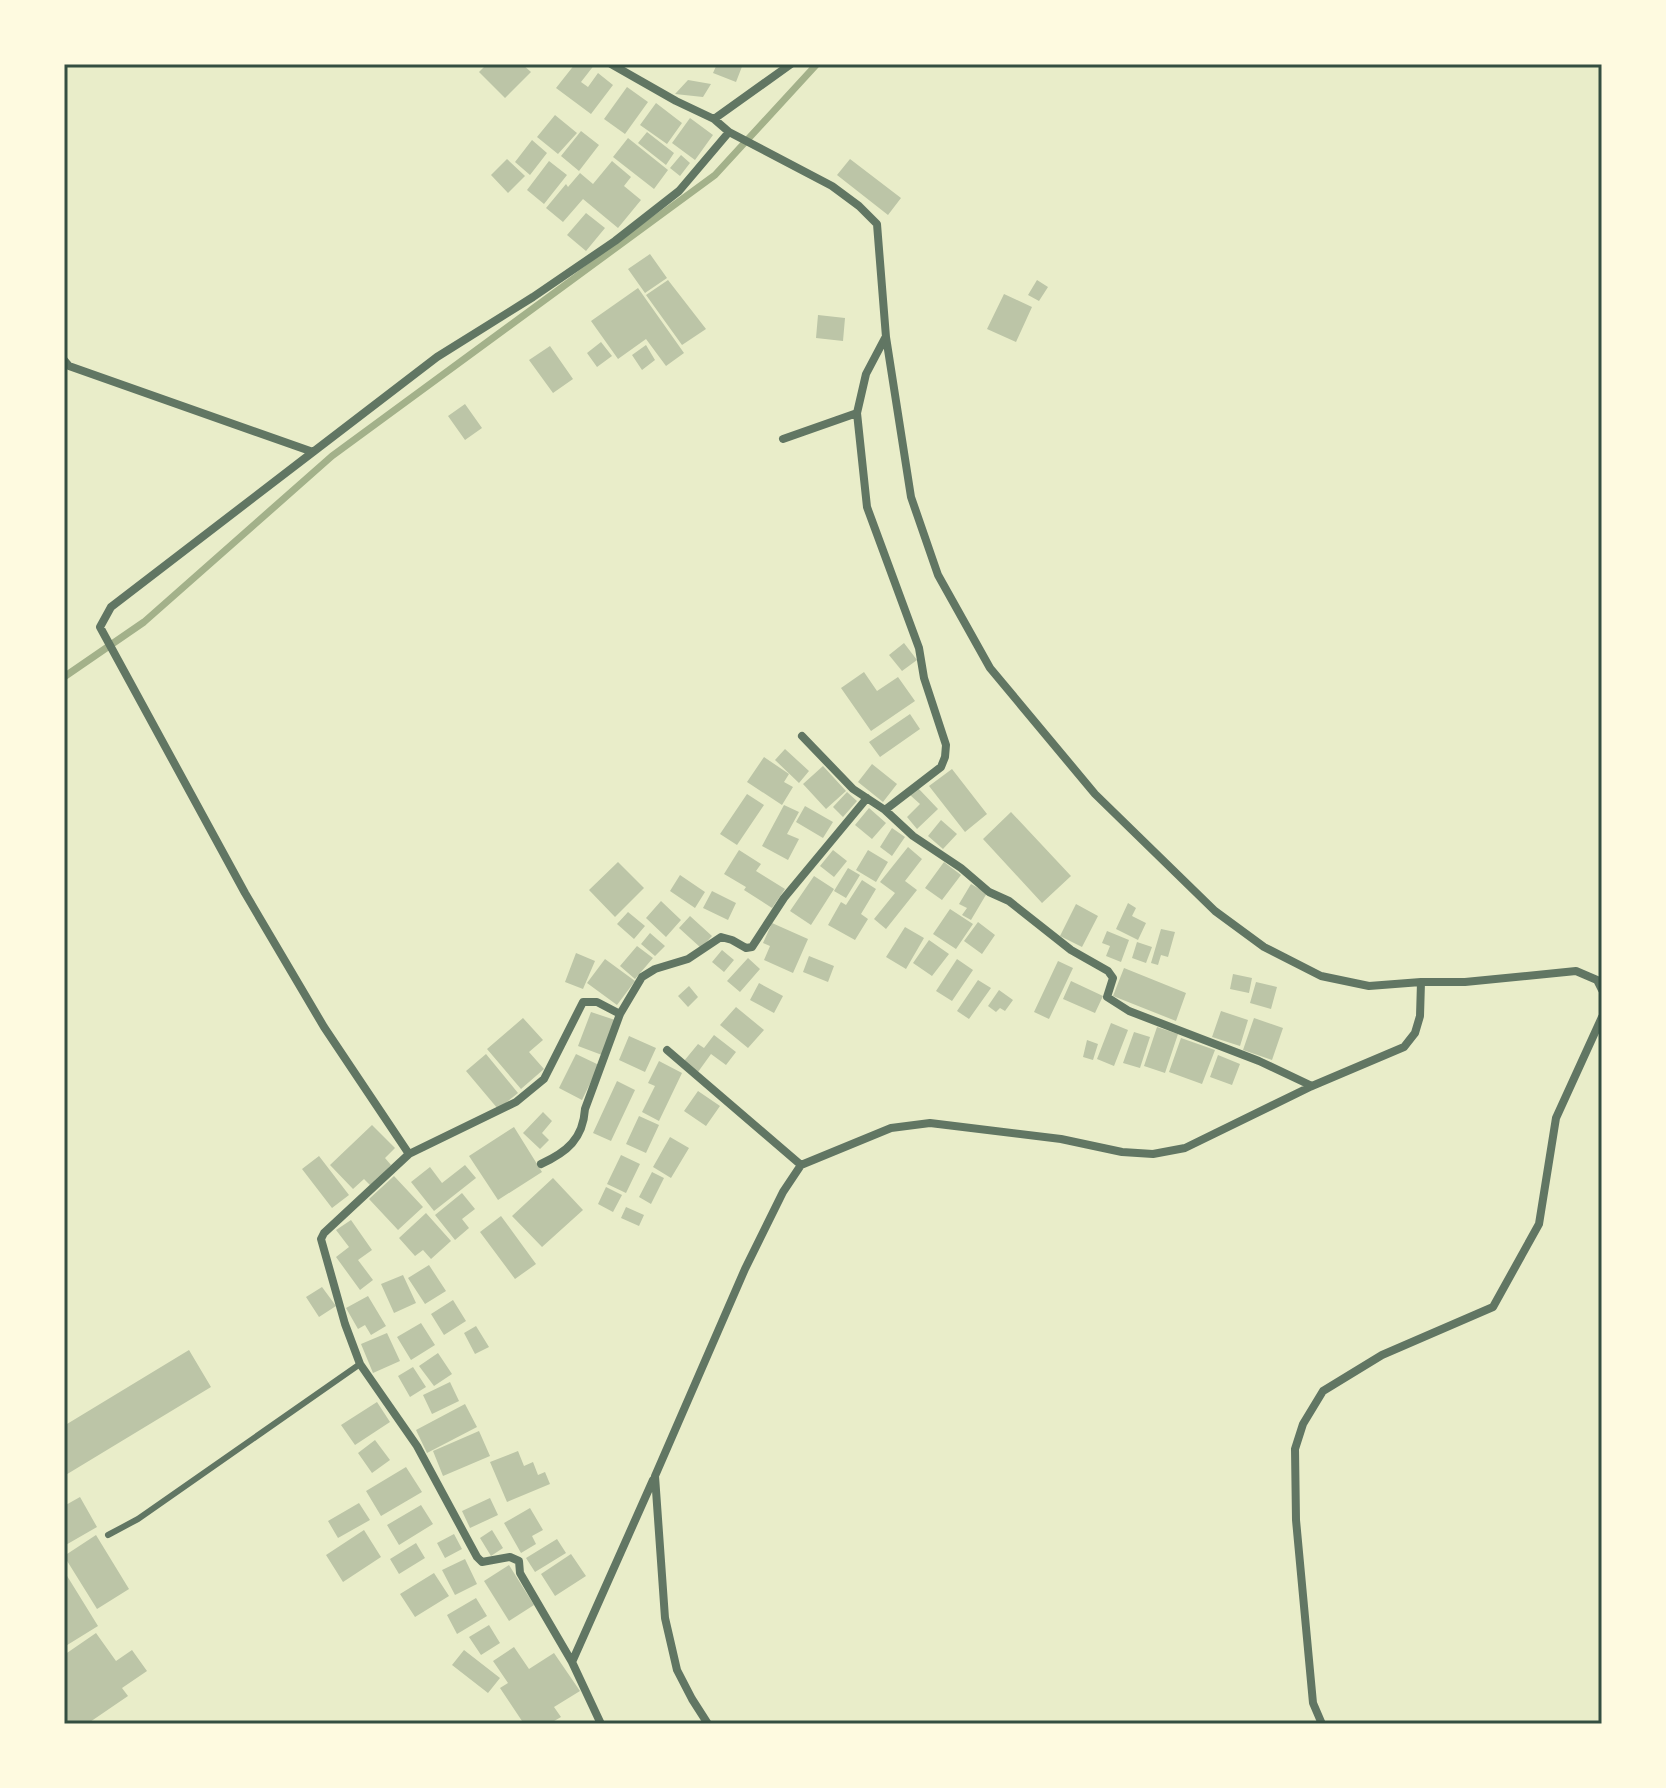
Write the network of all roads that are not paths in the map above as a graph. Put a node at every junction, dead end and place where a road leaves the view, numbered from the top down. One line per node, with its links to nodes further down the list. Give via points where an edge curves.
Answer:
1 (611, 64): 3 (street)
2 (791, 64): 3 (street)
3 (714, 119): 4 (street)
4 (730, 132): 5 (street, via 832,186 877,224); 9 (street, via 679,191 615,241 437,357)
5 (886, 337): 7 (street, via 866,374); 13 (street, via 911,497 938,575 990,668 1028,714 1095,794 1215,911 1264,947 1321,976 1369,986)
6 (64, 360): 9 (street)
7 (857, 413): 8 (street); 12 (street, via 867,507 919,648 946,745 941,767)
8 (783, 439)
9 (313, 452): 19 (street, via 111,607 100,627 245,893 324,1027)
10 (802, 736): 11 (street)
11 (867, 798): 12 (street); 15 (street, via 784,898 752,947 721,937 688,959 649,972)
12 (885, 810): 18 (street, via 989,892 1108,971 1113,978 1107,997 1112,1002)
13 (1421, 982): 14 (street, via 1576,971 1597,980); 18 (street, via 1420,1016 1404,1047)
14 (1602, 990)
15 (620, 1014): 19 (street, via 597,1002 583,1002 544,1079 516,1102); 20 (street, via 579,1134 570,1148)
16 (1602, 1017): 28 (street, via 1556,1118 1539,1224 1493,1307 1382,1355 1323,1391 1303,1424 1295,1449 1296,1520 1313,1703)
17 (667, 1050): 21 (street)
18 (1312, 1086): 21 (street, via 1185,1148 1153,1154 930,1123 891,1128)
19 (409, 1154): 22 (street, via 321,1239)
20 (541, 1164)
21 (801, 1165): 23 (street, via 745,1269)
22 (360, 1364): 24 (lane); 25 (street, via 417,1446 477,1557 482,1562 510,1557 519,1561 520,1573)
23 (655, 1476): 25 (street); 27 (street, via 665,1618 677,1670)
24 (108, 1535)
25 (572, 1662): 26 (street)
26 (601, 1724)
27 (708, 1724)
28 (1322, 1724)

